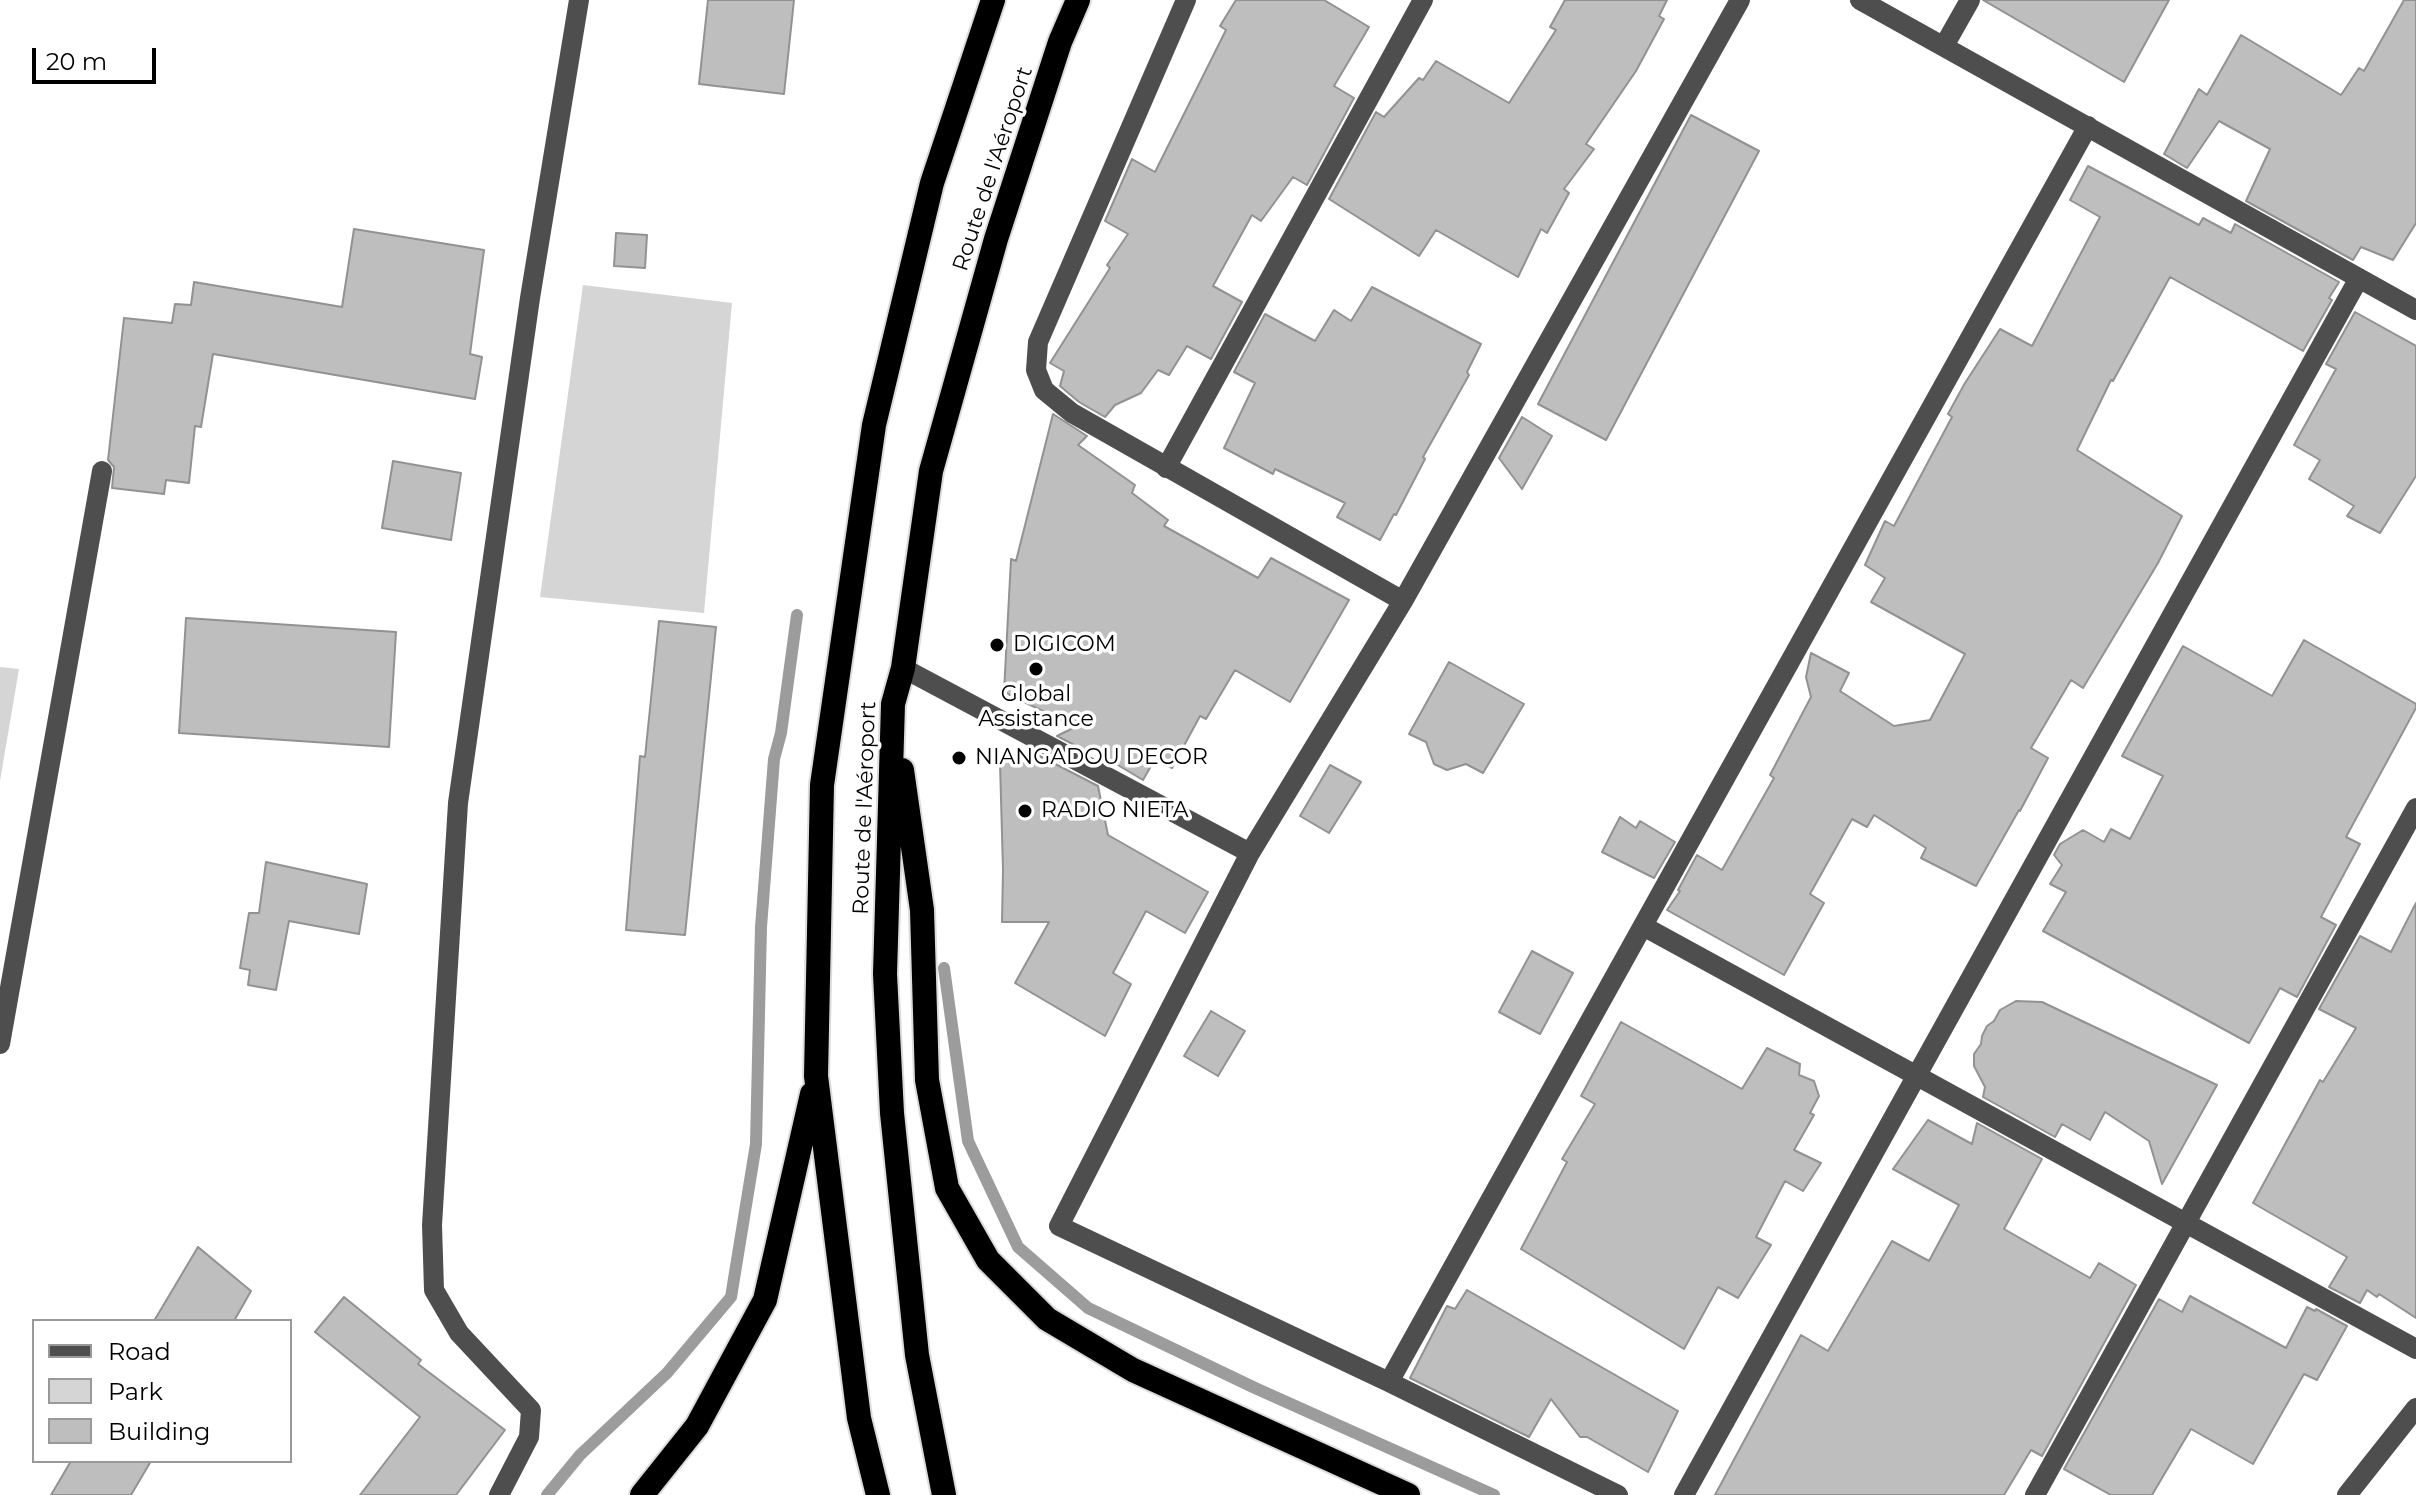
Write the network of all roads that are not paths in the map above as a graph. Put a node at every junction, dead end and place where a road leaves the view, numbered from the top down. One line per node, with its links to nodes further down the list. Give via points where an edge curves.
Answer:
1 (579, 0): 28 (street, via 530,298 458,803 432,1225 434,1290 459,1333 531,1410 529,1437)
2 (993, 0): 23 (highway, Route de l'Aéroport, via 932,183 874,425 822,785)
3 (1078, 0): 16 (highway, Route de l'Aéroport, via 996,239 931,471)
4 (1186, 0): 13 (street, via 1038,342 1036,370 1044,390 1072,413)
5 (1423, 0): 13 (street)
6 (1740, 0): 15 (street)
7 (1860, 0): 9 (street)
8 (1970, 0): 9 (street)
9 (1944, 46): 10 (street)
10 (2088, 126): 11 (street); 20 (street)
11 (2359, 278): 12 (street); 22 (street)
12 (2416, 310)
13 (1166, 468): 15 (street)
14 (102, 471): 21 (street)
15 (1403, 601): 19 (street)
16 (903, 668): 17 (highway, Route de l'Aéroport); 19 (street)
17 (893, 704): 31 (highway, Route de l'Aéroport, via 885,974 892,1113 917,1355); 32 (highway, via 922,910 927,1080 947,1188 988,1260 1047,1319 1133,1370)
18 (2416, 808): 24 (street)
19 (1250, 853): 26 (street, via 1059,1226)
20 (1643, 926): 22 (street); 26 (street)
21 (0, 1044)
22 (1917, 1075): 24 (street); 34 (street)
23 (816, 1076): 29 (highway, via 765,1300 697,1426); 30 (highway, Route de l'Aéroport, via 859,1418)
24 (2186, 1222): 25 (street); 35 (street)
25 (2416, 1349)
26 (1389, 1382): 33 (street)
27 (2416, 1408): 36 (street)
28 (499, 1495)
29 (642, 1495)
30 (878, 1495)
31 (944, 1495)
32 (1408, 1495)
33 (1618, 1495)
34 (1684, 1495)
35 (2035, 1495)
36 (2347, 1495)

